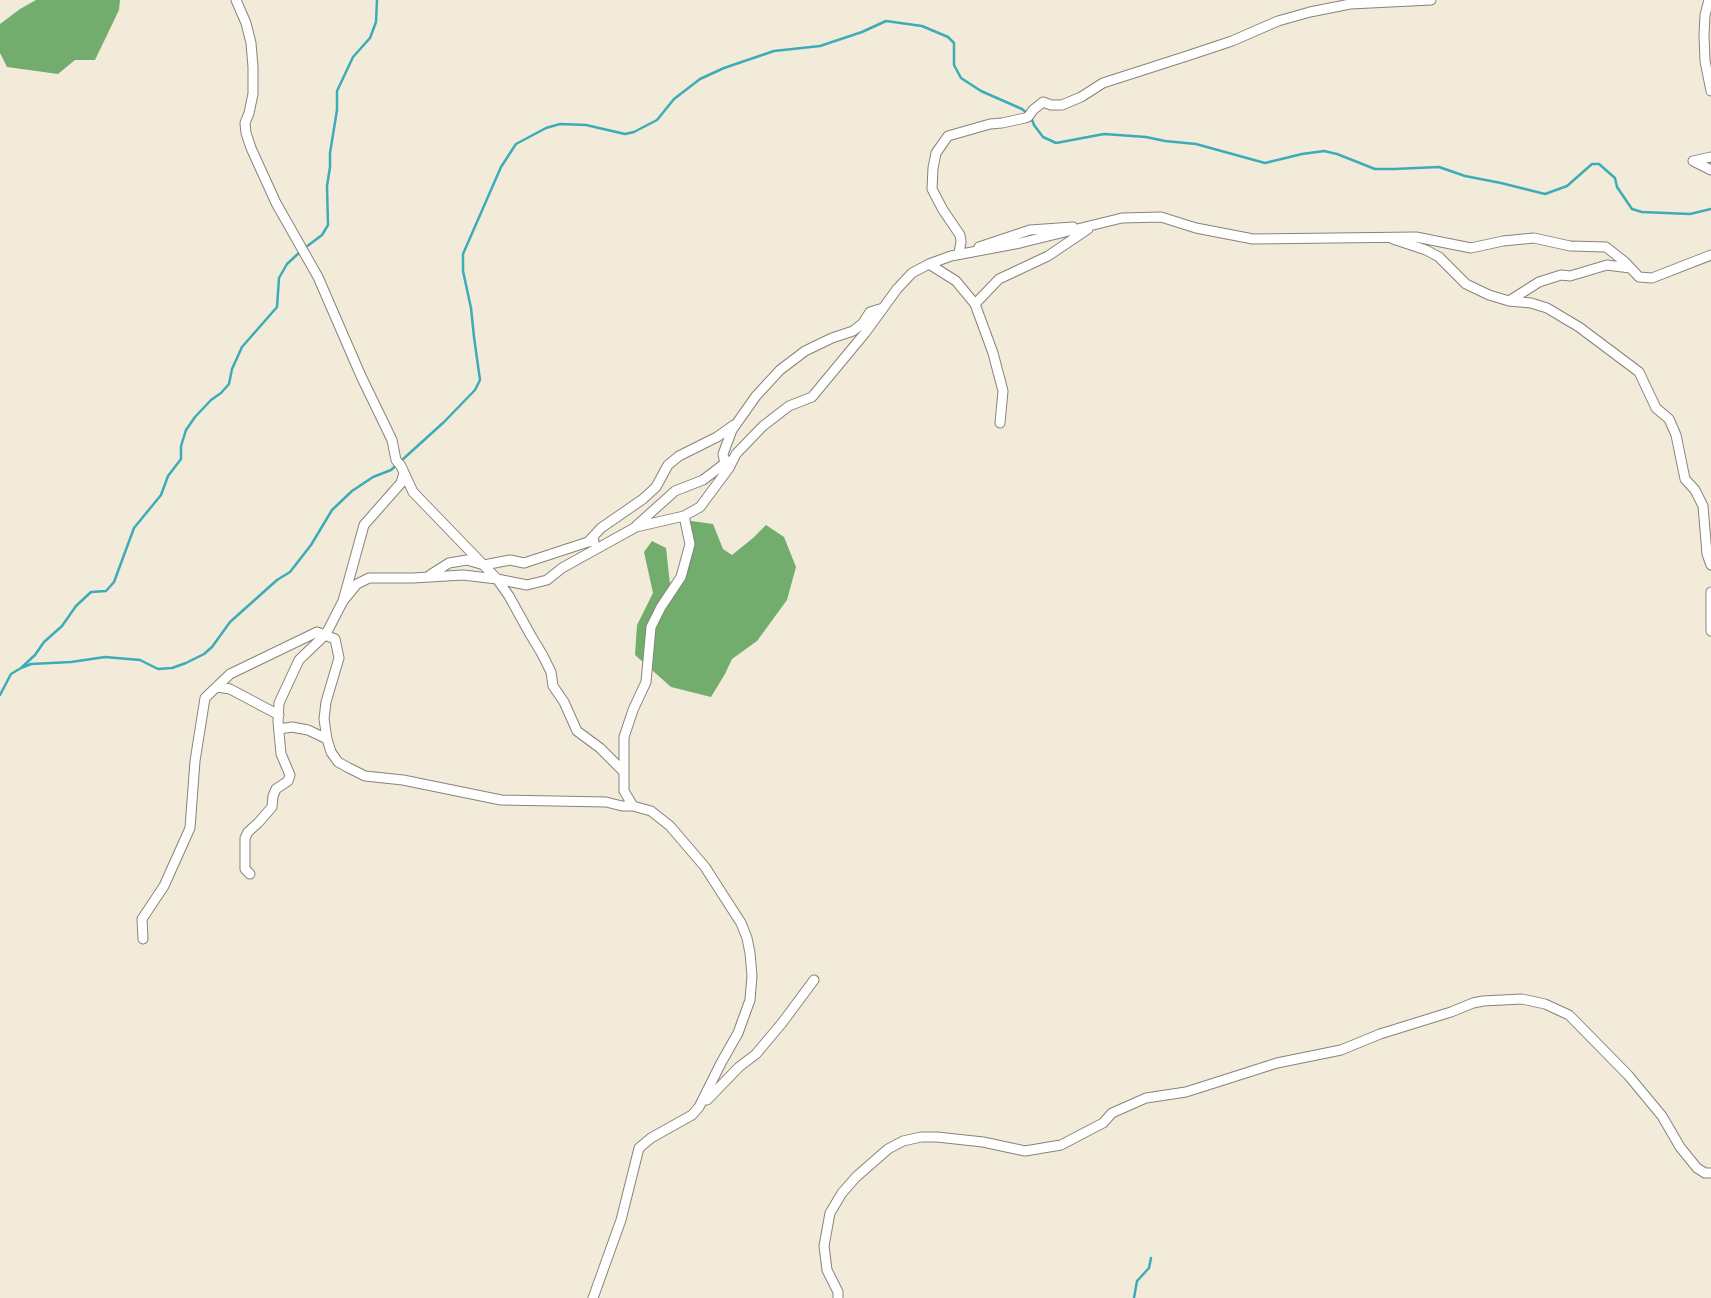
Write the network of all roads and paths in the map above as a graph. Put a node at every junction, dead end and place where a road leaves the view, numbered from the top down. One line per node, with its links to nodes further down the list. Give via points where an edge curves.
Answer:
1 (236, 0): 20 (street, via 246,22 253,67 253,94 245,123 248,141 276,203 318,277)
2 (1431, 0): 9 (street, via 1350,4 1278,21 1232,41 1102,83 1062,105 1043,102 1030,113 948,136 936,152 932,189 960,235 961,242)
3 (1709, 0): 4 (street, via 1704,35)
4 (1711, 91)
5 (1711, 157): 6 (street, via 1693,161)
6 (1711, 170)
7 (1090, 226): 8 (street, via 1122,218 1161,218 1253,239); 9 (street); 14 (street, via 1048,256 999,279)
8 (1388, 237): 12 (street, via 1416,237 1471,248 1534,238 1570,246 1606,247); 13 (street, via 1426,250 1466,284)
9 (955, 255): 11 (street)
10 (1711, 255): 12 (street, via 1652,278 1639,277)
11 (929, 264): 14 (street, via 956,281); 15 (street, via 912,273)
12 (1630, 268): 13 (street, via 1607,265 1570,276 1561,275 1539,282)
13 (1509, 301): 26 (street, via 1547,308 1579,326 1639,372 1656,408 1669,419 1686,479 1703,506)
14 (975, 304): 16 (street, via 1003,391)
15 (883, 308): 17 (street, via 870,312 853,331 805,351 780,370); 18 (street, via 812,396 789,406 762,426)
16 (1000, 423)
17 (736, 424): 19 (street, via 723,454); 24 (street, via 679,456 643,499 601,528)
18 (736, 454): 19 (street); 21 (street, via 700,507)
19 (725, 464): 22 (street, via 703,480 675,491)
20 (401, 466): 25 (street, via 413,492); 30 (street, via 401,483 364,525)
21 (684, 516): 22 (street); 37 (street, via 690,544 681,577 651,628 646,682 624,737)
22 (636, 527): 23 (street)
23 (609, 541): 24 (street); 28 (street, via 547,580 528,585)
24 (588, 542): 25 (street, via 524,563 510,560)
25 (484, 565): 27 (street, via 467,560 449,563); 28 (street)
26 (1711, 565)
27 (427, 577): 28 (street, via 463,575); 30 (street, via 369,578 357,584)
28 (497, 579): 37 (street, via 542,654 551,672 553,686 577,731)
29 (1711, 592): 31 (street)
30 (343, 601): 32 (street)
31 (1711, 631)
32 (326, 634): 33 (street, via 317,632 230,674); 34 (street, via 299,660 279,703); 36 (street, via 335,639 340,658 326,702)
33 (217, 687): 34 (street, via 230,689); 40 (street, via 205,698 195,762 190,828 164,886 142,919)
34 (279, 715): 35 (street)
35 (279, 729): 36 (street, via 308,730); 39 (street, via 281,754 290,775 288,782 276,789 272,807 245,838 245,869)
36 (327, 739): 38 (street, via 338,762 365,776 403,780 501,800 606,802)
37 (623, 771): 38 (street, via 624,791)
38 (633, 806): 42 (street, via 651,812 686,844 705,867 747,938 752,976 750,1000 738,1033)
39 (250, 874)
40 (143, 939)
41 (814, 980): 42 (street, via 756,1054)
42 (699, 1107): 44 (street, via 692,1115 639,1148 621,1220)
43 (1711, 1173): 45 (street, via 1696,1168 1662,1116 1628,1074 1569,1015 1522,998 1483,1001 1341,1050 1277,1063 1186,1092 1146,1098 1112,1112 1103,1123 1061,1145 1025,1151 937,1137 904,1141 888,1149 856,1177 842,1192 830,1214 824,1246 827,1270)
44 (592, 1298)
45 (838, 1298)

